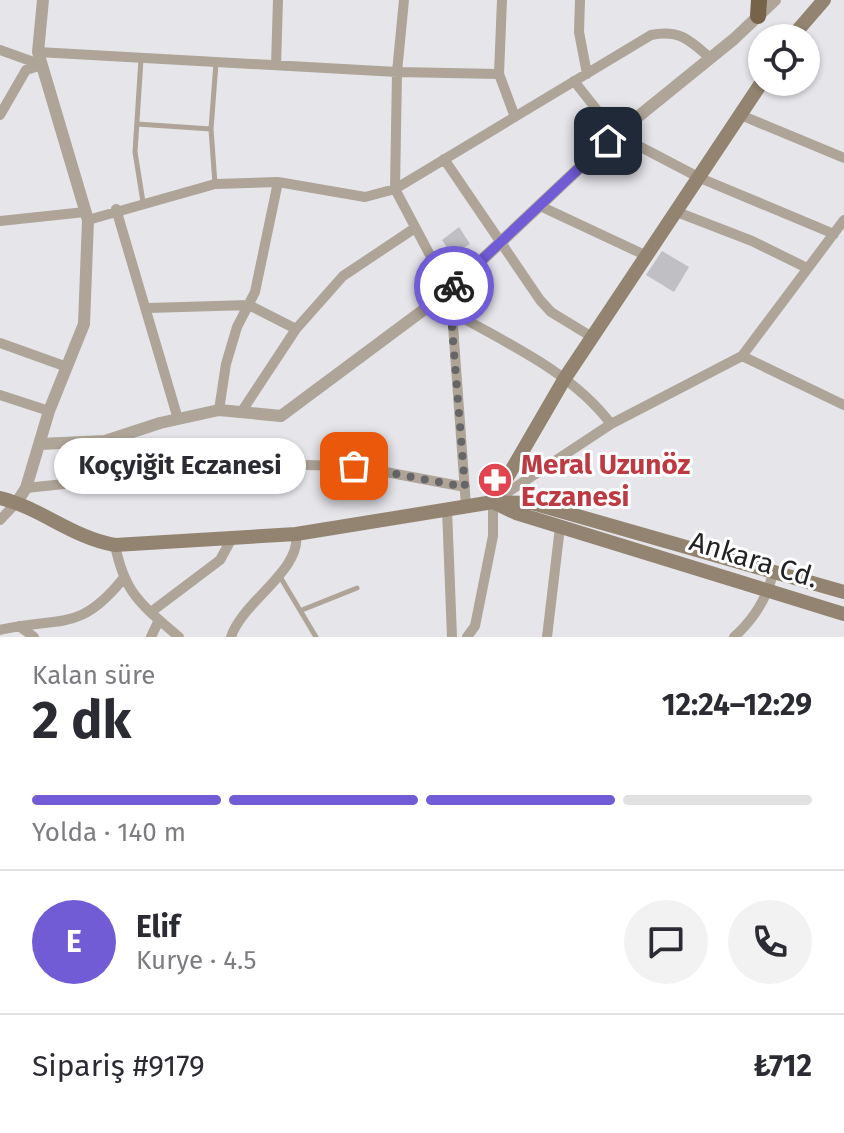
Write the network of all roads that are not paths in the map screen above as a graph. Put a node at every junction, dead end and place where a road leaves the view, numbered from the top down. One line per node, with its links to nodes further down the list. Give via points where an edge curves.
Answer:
1 (43, 0): 11 (street)
2 (278, 0): 15 (street)
3 (404, 0): 16 (street)
4 (502, 0): 17 (street)
5 (580, 0): 18 (street, via 579,32)
6 (775, 0): 8 (street)
7 (824, 0): 9 (main road)
8 (758, 8): 13 (street)
9 (803, 24)
10 (0, 50): 11 (street)
11 (40, 58): 12 (street); 21 (street, via 26,70); 37 (street)
12 (141, 58): 14 (street); 24 (lane)
13 (710, 58): 18 (street, via 684,35 669,31 651,35); 26 (street)
14 (216, 62): 15 (street); 25 (lane)
15 (276, 65): 16 (street)
16 (397, 72): 17 (street); 32 (street)
17 (499, 74): 23 (street)
18 (587, 74): 19 (street)
19 (574, 81): 23 (street); 26 (street)
20 (754, 96): 22 (main road)
21 (0, 115)
22 (743, 116): 27 (street); 29 (main road)
23 (515, 117): 28 (street)
24 (137, 124): 25 (lane); 33 (lane, via 135,167)
25 (211, 129): 31 (lane)
26 (616, 134): 29 (street); 34 (street)
27 (844, 158)
28 (444, 159): 32 (street); 42 (street)
29 (700, 178): 36 (main road); 41 (street)
30 (278, 182): 31 (street); 32 (street, via 365,197); 46 (street)
31 (215, 184): 33 (street)
32 (395, 189): 40 (street)
33 (143, 202): 35 (street)
34 (540, 206): 42 (street); 43 (street)
35 (116, 209): 37 (street); 47 (street)
36 (677, 212): 43 (main road); 44 (street)
37 (87, 216): 39 (street); 53 (street, via 84,324)
38 (844, 220): 41 (street)
39 (0, 221)
40 (415, 228): 45 (street); 49 (street, via 343,276)
41 (834, 234): 44 (street)
42 (500, 245): 45 (street); 50 (street, via 551,312)
43 (647, 256): 50 (main road)
44 (807, 268): 52 (street)
45 (449, 291): 48 (street); 59 (street, via 281,416)
46 (249, 305): 47 (street); 49 (street); 57 (street, via 226,364)
47 (148, 308): 60 (street)
48 (452, 312): 54 (street); 63 (street)
49 (296, 329): 59 (street)
50 (592, 337): 54 (main road)
51 (0, 343): 53 (street)
52 (742, 356): 56 (street); 61 (street)
53 (67, 367): 58 (street)
54 (565, 378): 61 (street, via 592,399); 67 (main road)
55 (0, 395): 58 (street)
56 (844, 405)
57 (219, 410): 59 (street); 60 (street)
58 (49, 411): 62 (street)
59 (242, 411)
60 (178, 419): 62 (street, via 105,441)
61 (611, 424): 67 (street)
62 (40, 444): 64 (street)
63 (465, 487): 64 (street, via 354,466 253,464); 68 (street)
64 (26, 488): 66 (street)
65 (0, 498): 66 (main road)
66 (17, 502): 70 (street); 74 (main road, via 89,541)
67 (493, 502): 68 (main road); 71 (main road, Ankara Cd.); 75 (main road, Ankara Cd., via 532,503); 92 (street, via 493,536 475,626)
68 (466, 506): 69 (main road)
69 (447, 509): 72 (main road); 91 (street)
70 (0, 520)
71 (560, 527): 79 (main road, Ankara Cd.); 93 (street)
72 (296, 534): 73 (main road); 76 (street, via 294,555)
73 (232, 538): 74 (main road); 83 (street, via 220,560)
74 (115, 545): 77 (street)
75 (773, 573): 79 (street); 80 (main road, Ankara Cd.)
76 (278, 574): 81 (lane); 89 (street, via 242,615)
77 (122, 580): 83 (street); 84 (street, via 106,601 82,617)
78 (357, 588): 81 (lane)
79 (769, 591): 82 (main road, Ankara Cd.); 94 (street)
80 (844, 592)
81 (302, 610): 90 (lane)
82 (844, 614)
83 (155, 616): 87 (street); 88 (street)
84 (19, 626): 85 (street); 86 (street)
85 (0, 630)
86 (34, 637)
87 (151, 637)
88 (179, 637)
89 (231, 637)
90 (316, 637)
91 (452, 637)
92 (467, 637)
93 (547, 637)
94 (734, 637)

